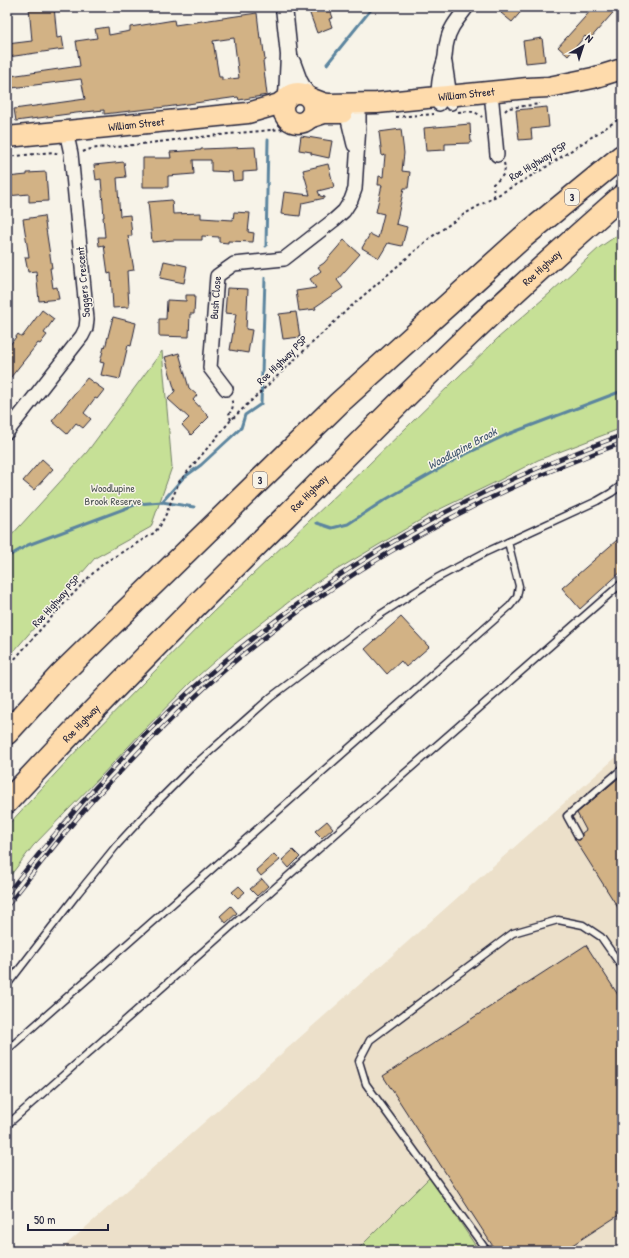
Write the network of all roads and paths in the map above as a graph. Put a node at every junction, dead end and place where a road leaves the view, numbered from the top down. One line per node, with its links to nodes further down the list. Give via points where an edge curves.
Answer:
1 (284, 7): 5 (street, via 289,55)
2 (467, 7): 7 (street, via 450,31 447,41 440,74)
3 (622, 69): 8 (main road, William Street, via 549,87 528,88)
4 (622, 81): 8 (main road, William Street, via 596,88 529,96)
5 (298, 97): 9 (main road, William Street); 12 (main road, via 313,105 313,110); 12 (main road, via 283,104 283,109); 13 (main road, William Street, via 248,113)
6 (540, 104): 8 (path, via 508,108 504,111)
7 (446, 105): 8 (main road, William Street); 8 (path, via 477,113); 9 (main road, William Street); 10 (path)
8 (492, 106): 15 (street)
9 (353, 108): 12 (main road, William Street); 21 (street, Bush Close, via 357,158 355,188 344,211 284,259 234,264 217,276 210,368)
10 (396, 117)
11 (622, 117): 18 (path, Roe Highway PSP, via 543,169)
12 (299, 121): 13 (main road, William Street, via 279,115 260,120); 13 (path, via 257,131 90,149 82,153)
13 (68, 142): 14 (main road, William Street); 14 (path, via 60,154); 23 (street, Saggers Crescent, via 86,328)
14 (9, 145)
15 (497, 155): 18 (path, via 504,162 506,169 503,176 493,184)
16 (622, 156): 28 (highway, 3, via 522,238 339,403 60,675)
17 (622, 196): 20 (highway, Roe Highway)
18 (494, 197): 22 (path, Roe Highway PSP, via 430,238 348,309)
19 (622, 212): 20 (highway)
20 (531, 277): 30 (highway, Roe Highway, via 170,631)
21 (226, 389): 22 (path, via 233,405 229,414)
22 (231, 420): 27 (path, Roe Highway PSP, via 178,482 166,514 154,533 104,563)
23 (7, 432)
24 (622, 484): 25 (lane, via 597,502)
25 (508, 542): 33 (lane, via 437,578 378,616 243,720 190,768 116,846); 34 (lane, via 519,586 517,597 510,606)
26 (622, 583): 35 (lane)
27 (7, 668)
28 (7, 733)
29 (622, 768): 31 (lane, via 567,816)
30 (7, 802)
31 (578, 836)
32 (622, 967): 36 (lane, via 601,937 583,925 558,920 513,933 370,1040 359,1061 366,1084)
33 (7, 985)
34 (7, 1050)
35 (7, 1125)
36 (487, 1251)

